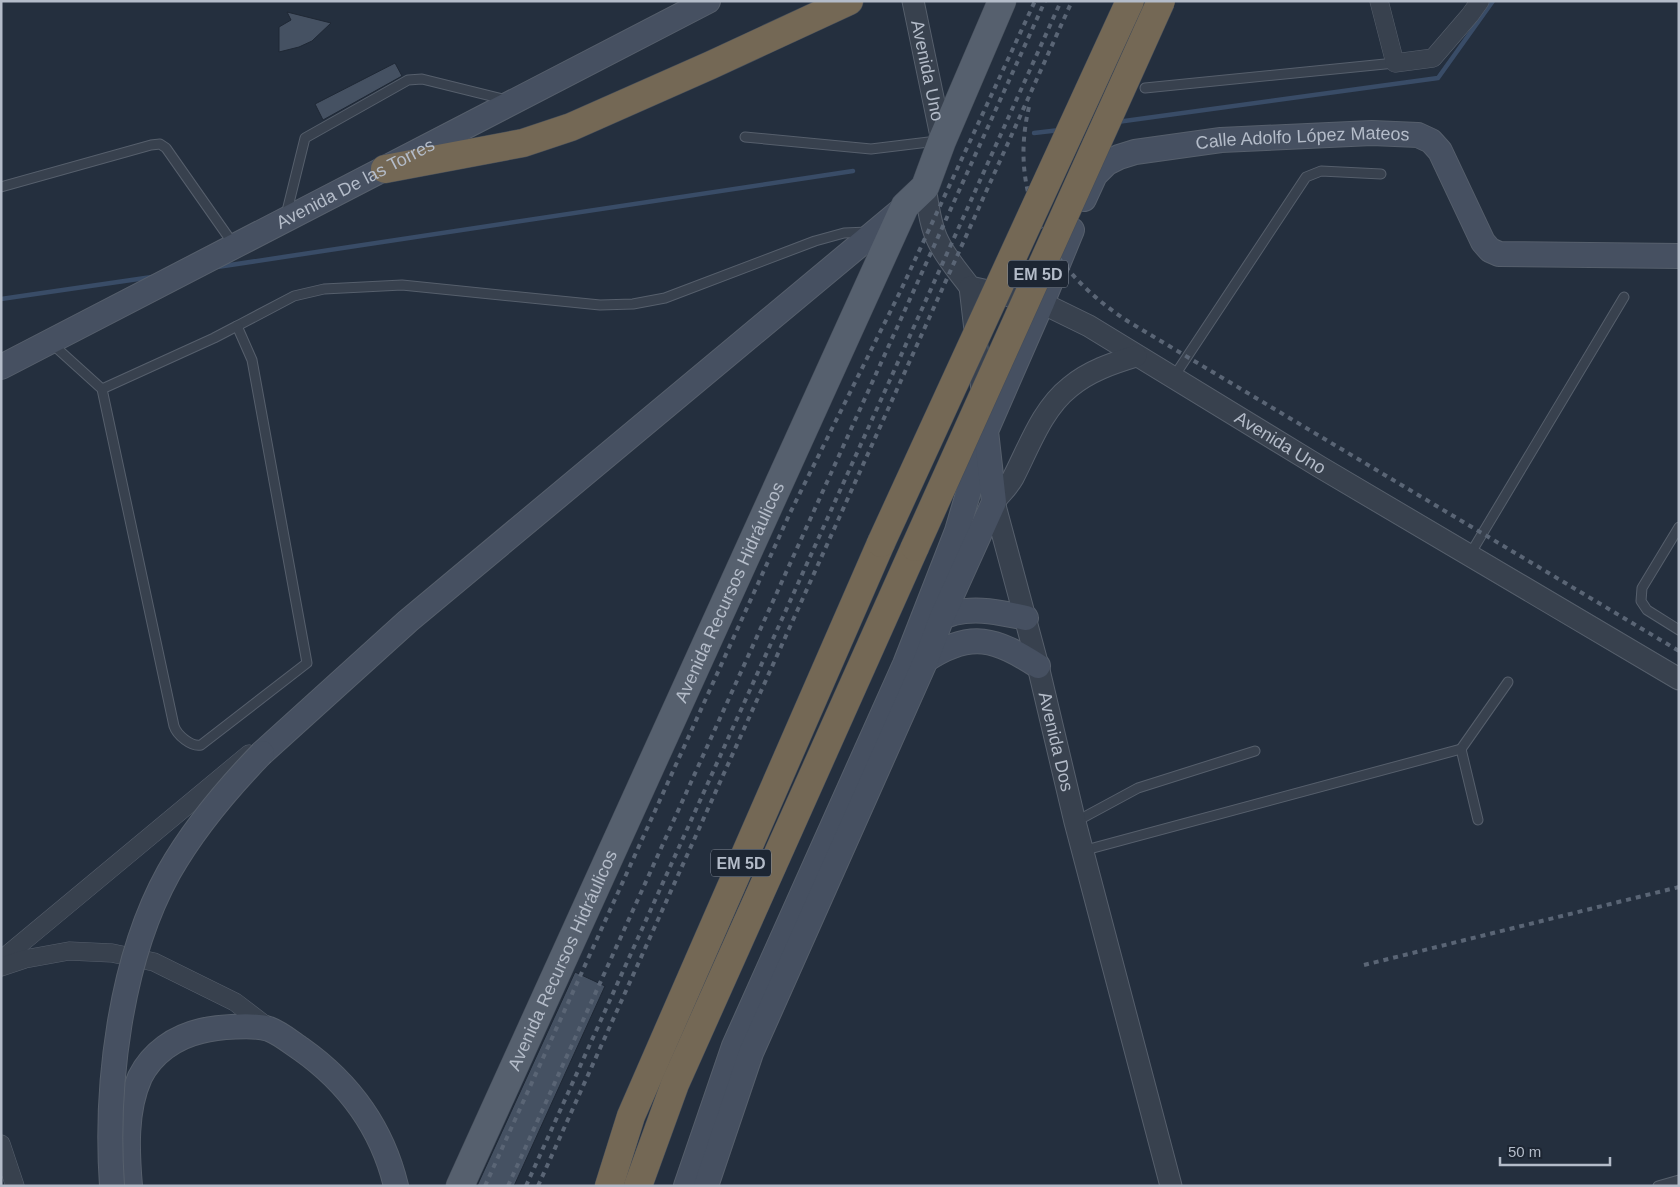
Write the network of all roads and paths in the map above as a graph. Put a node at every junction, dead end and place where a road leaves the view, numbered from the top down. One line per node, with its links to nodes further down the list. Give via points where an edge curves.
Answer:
1 (708, 1): 11 (main road, Avenida De las Torres)
2 (849, 1): 14 (highway, via 571,127 478,152)
3 (913, 1): 13 (street, Avenida Uno)
4 (1002, 1): 13 (main road, Avenida Recursos Hidráulicos)
5 (1130, 1): 59 (highway, EM 5D, bridge, via 881,543 631,1116)
6 (1161, 1): 60 (highway, EM 5D, bridge, via 675,1084)
7 (1379, 1): 9 (street)
8 (1480, 1): 9 (street, via 1434,58)
9 (1395, 63): 10 (lane)
10 (1145, 88)
11 (515, 101): 14 (main road, Avenida De las Torres); 19 (lane, via 422,79 408,80 305,138)
12 (745, 137): 13 (lane, via 871,149)
13 (942, 141): 17 (main road, Avenida Recursos Hidráulicos)
14 (385, 168): 19 (main road, Avenida De las Torres)
15 (1381, 174): 30 (lane, via 1321,171 1306,177)
16 (1, 187): 21 (lane, via 160,144 183,172)
17 (925, 187): 18 (main road, Avenida Recursos Hidráulicos); 23 (street, via 937,240)
18 (905, 206): 20 (main road); 58 (main road, Avenida Recursos Hidráulicos)
19 (284, 222): 21 (main road, Avenida De las Torres)
20 (876, 231): 26 (lane, via 844,233 815,241 664,298 634,304 600,305 402,284 324,289 294,296); 37 (main road)
21 (232, 249): 27 (main road, Avenida De las Torres)
22 (1679, 256): 25 (main road, Calle Adolfo López Mateos, via 1499,254 1490,250 1483,242 1440,152 1431,141 1418,136 1372,133 1221,140 1135,152 1107,163 1095,175 1087,192)
23 (970, 287): 25 (street, Avenida Uno); 32 (street)
24 (1624, 297): 35 (lane)
25 (1042, 303): 28 (street, Avenida Uno, via 1088,326); 32 (main road)
26 (237, 326): 31 (lane); 31 (lane, via 252,360 307,659 304,666 201,745 192,745 175,730)
27 (50, 342): 29 (main road, Avenida De las Torres); 31 (lane)
28 (1136, 356): 30 (street, Avenida Uno); 33 (street, via 1102,367 1069,387 1051,407 1012,480)
29 (1, 367)
30 (1172, 379): 35 (street, Avenida Uno)
31 (102, 389)
32 (986, 431): 33 (main road, Avenida Dos); 38 (main road)
33 (994, 502): 36 (street, Avenida Dos); 38 (main road)
34 (1679, 526): 39 (lane, via 1642,588 1641,601 1647,610)
35 (1469, 556): 42 (street, Avenida Uno)
36 (1026, 618): 38 (main road, via 980,611 955,612); 41 (street, Avenida Dos)
37 (408, 621): 49 (street); 55 (main road, bridge, via 262,753 229,788 190,840 161,889 141,937 128,985 117,1050 111,1119)
38 (931, 621): 40 (main road); 61 (main road, via 901,674 734,1046)
39 (1679, 630)
40 (926, 660): 41 (main road, via 941,650 964,642 984,641 1002,645); 62 (main road, via 750,1053)
41 (1038, 666): 47 (street, Avenida Dos)
42 (1679, 679)
43 (1508, 682): 44 (lane)
44 (1461, 749): 46 (lane); 48 (lane)
45 (1254, 752): 47 (lane, via 1138,788)
46 (1478, 820)
47 (1075, 822): 48 (street, Avenida Dos)
48 (1082, 851): 63 (street, Avenida Dos)
49 (1, 960)
50 (1, 967): 51 (street, via 70,951 154,962 236,1002)
51 (269, 1029): 56 (main road, via 203,1030 170,1044 152,1059 135,1090 131,1111); 57 (main road, via 315,1059 351,1094 375,1130)
52 (1, 1144): 54 (street)
53 (1679, 1180): 64 (lane)
54 (14, 1186)
55 (112, 1186)
56 (130, 1186)
57 (396, 1186)
58 (460, 1186)
59 (609, 1186)
60 (638, 1186)
61 (686, 1186)
62 (706, 1186)
63 (1171, 1186)
64 (1658, 1186)

